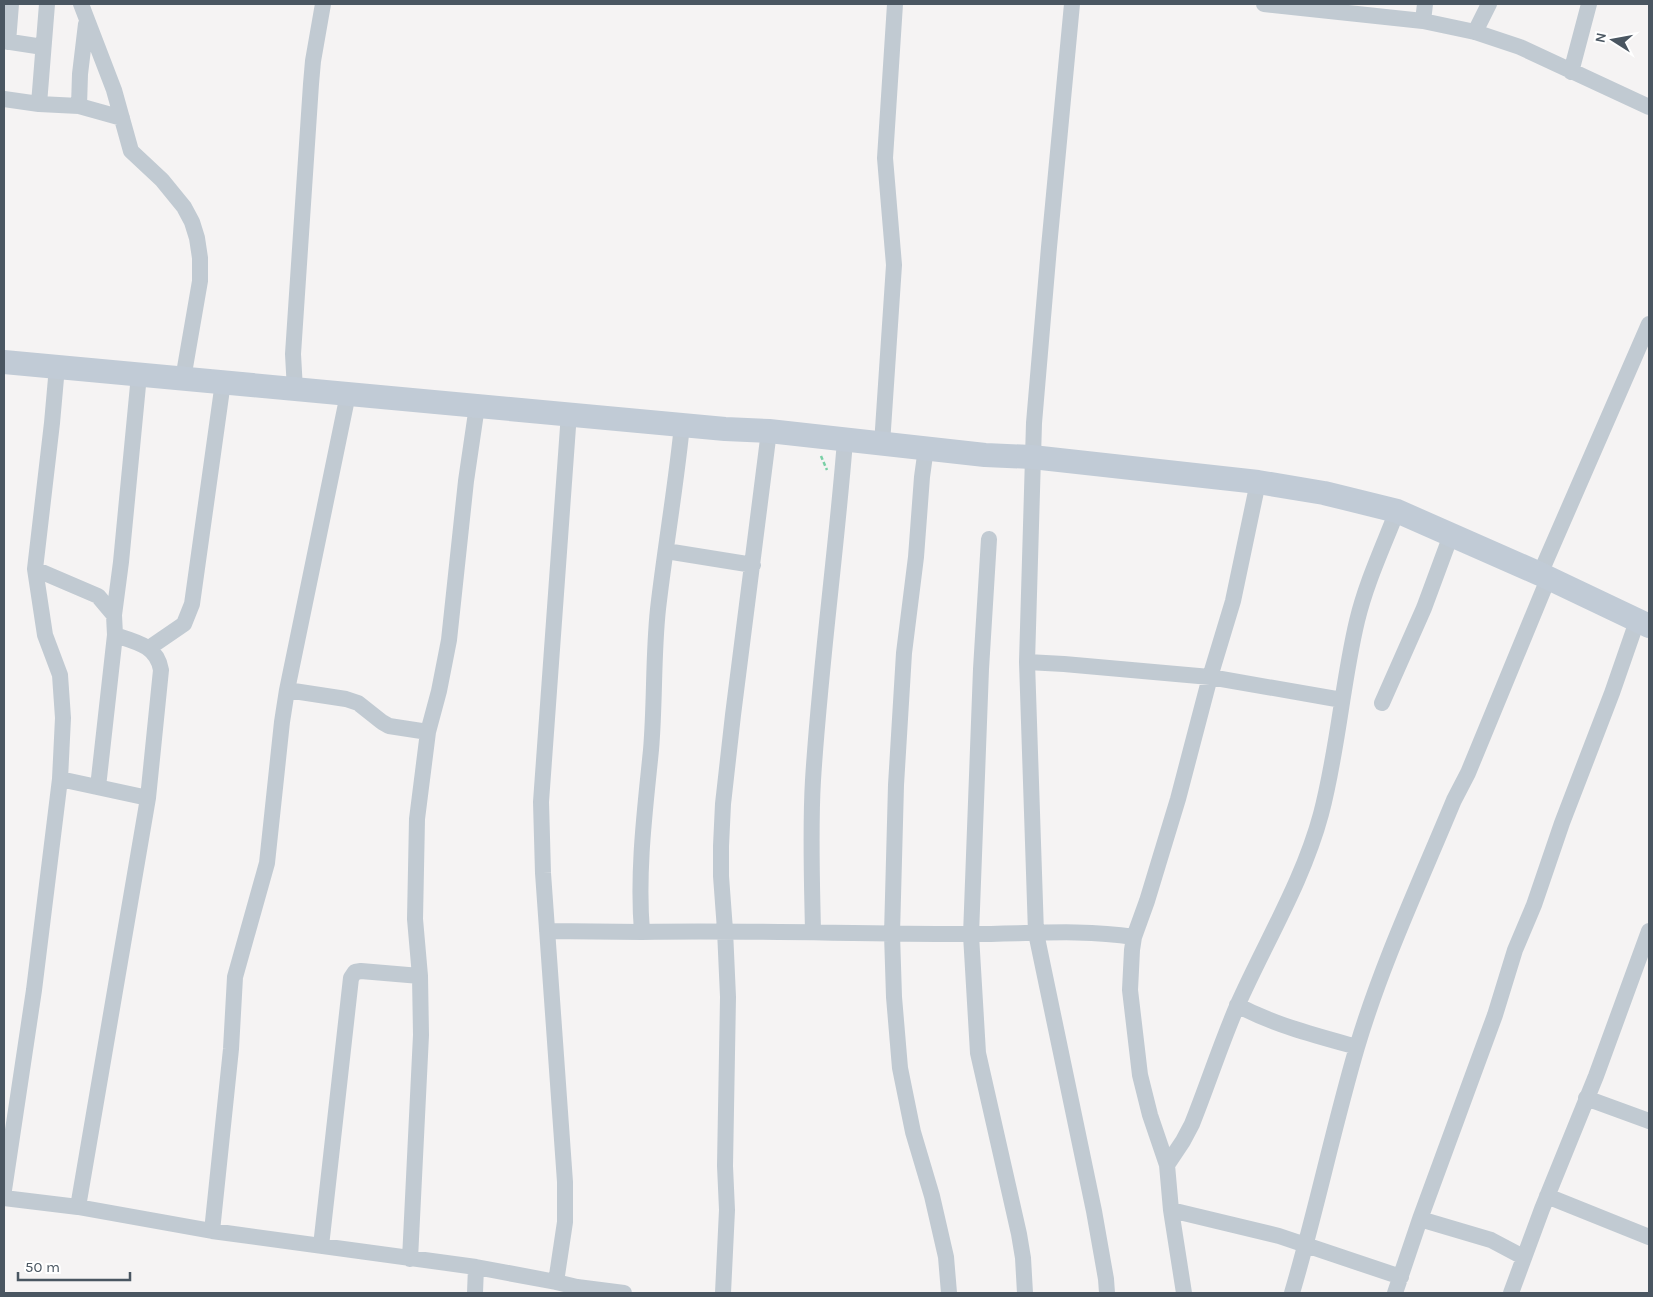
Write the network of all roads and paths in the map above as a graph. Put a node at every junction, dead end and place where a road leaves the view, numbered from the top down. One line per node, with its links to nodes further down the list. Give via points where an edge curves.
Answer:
1 (11, 4): 16 (street)
2 (47, 4): 17 (street)
3 (81, 4): 13 (street)
4 (88, 4): 13 (street)
5 (323, 4): 30 (street, via 311,84 294,354)
6 (895, 4): 37 (street, via 884,158 894,264)
7 (1072, 4): 39 (street)
8 (1264, 4): 12 (street)
9 (1425, 4): 14 (street)
10 (1489, 4): 15 (street)
11 (1590, 4): 18 (street)
12 (1360, 9): 14 (street)
13 (86, 21): 21 (street); 23 (street)
14 (1423, 21): 15 (street)
15 (1475, 32): 18 (street, via 1520,47)
16 (6, 41): 17 (street)
17 (43, 47): 20 (street)
18 (1571, 72): 22 (street)
19 (4, 99): 20 (street)
20 (39, 104): 21 (street)
21 (79, 106): 23 (street)
22 (1649, 107)
23 (122, 118): 28 (street, via 131,151 162,180 184,207 197,238 200,281)
24 (1649, 324): 47 (street)
25 (4, 362): 26 (street)
26 (57, 367): 27 (street); 46 (street)
27 (140, 375): 28 (street); 48 (street)
28 (183, 379): 29 (street)
29 (223, 382): 30 (street); 51 (street, via 192,604 184,624)
30 (295, 390): 31 (street)
31 (348, 394): 32 (street); 54 (street)
32 (477, 406): 33 (street); 57 (street, via 449,640)
33 (569, 413): 34 (street); 62 (street, via 541,802)
34 (682, 425): 35 (street); 44 (street)
35 (769, 431): 36 (street); 45 (street)
36 (846, 441): 37 (street); 64 (street, via 813,782)
37 (882, 444): 38 (street)
38 (926, 448): 39 (street); 67 (street, via 904,653)
39 (1032, 457): 40 (street); 52 (street)
40 (1258, 482): 41 (street, via 1324,493); 53 (street, via 1233,601)
41 (1398, 511): 42 (street); 55 (street, via 1357,619)
42 (1451, 535): 47 (street); 56 (street, via 1424,608)
43 (989, 539): 68 (street)
44 (666, 551): 45 (street); 63 (street, via 654,655 654,702 642,850)
45 (753, 565): 61 (street, via 723,804 721,876)
46 (35, 569): 48 (street, via 98,596); 58 (street, via 45,634 60,675 63,718)
47 (1544, 576): 49 (street); 72 (street, via 1532,616 1468,774 1454,800 1384,969)
48 (114, 615): 50 (street)
49 (1643, 624): 81 (street, via 1612,693 1562,823)
50 (115, 635): 51 (street); 59 (street)
51 (149, 648): 60 (street, via 159,659 161,670)
52 (1027, 662): 53 (street); 66 (street)
53 (1210, 677): 55 (street); 69 (street, via 1178,799)
54 (287, 690): 57 (street, via 346,699 358,703 389,726); 82 (street, via 267,863 235,977 231,1049)
55 (1342, 700): 71 (street, via 1321,814 1298,880)
56 (1382, 703)
57 (428, 732): 70 (street, via 417,819 415,919)
58 (60, 779): 59 (street); 76 (street, via 35,981)
59 (98, 787): 60 (street)
60 (148, 798): 79 (street)
61 (725, 930): 63 (street); 64 (street); 94 (street, via 728,997 727,1210)
62 (548, 931): 63 (street); 90 (street, via 566,1203)
63 (642, 932)
64 (814, 932): 67 (street)
65 (1649, 932): 73 (street)
66 (1036, 933): 68 (street); 69 (street, via 1092,932); 97 (street, via 1094,1211)
67 (892, 934): 68 (street); 95 (street, via 900,1068 913,1132 946,1257)
68 (970, 934): 96 (street, via 978,1053 1019,1234)
69 (1134, 937): 75 (street, via 1130,990 1140,1076)
70 (420, 976): 84 (street, via 361,971 350,978); 87 (street, via 421,1035)
71 (1238, 1005): 72 (street, via 1251,1013); 75 (street, via 1192,1124)
72 (1357, 1047): 85 (street)
73 (1586, 1098): 74 (street); 77 (street)
74 (1649, 1121)
75 (1167, 1165): 80 (street)
76 (4, 1190)
77 (1548, 1196): 83 (street); 86 (street)
78 (4, 1198): 79 (street)
79 (78, 1208): 82 (street)
80 (1171, 1210): 85 (street, via 1243,1226); 98 (street)
81 (1420, 1219): 86 (street, via 1491,1240); 89 (street)
82 (212, 1231): 84 (street)
83 (1649, 1237)
84 (321, 1246): 87 (street)
85 (1306, 1246): 89 (street); 99 (street)
86 (1524, 1257): 101 (street)
87 (410, 1259): 88 (street)
88 (476, 1267): 90 (street); 92 (street)
89 (1401, 1277): 100 (street)
90 (556, 1282): 91 (street)
91 (589, 1291): 93 (street)
92 (475, 1293)
93 (624, 1293)
94 (723, 1293)
95 (950, 1293)
96 (1024, 1293)
97 (1107, 1293)
98 (1184, 1293)
99 (1292, 1293)
100 (1395, 1293)
101 (1511, 1293)

